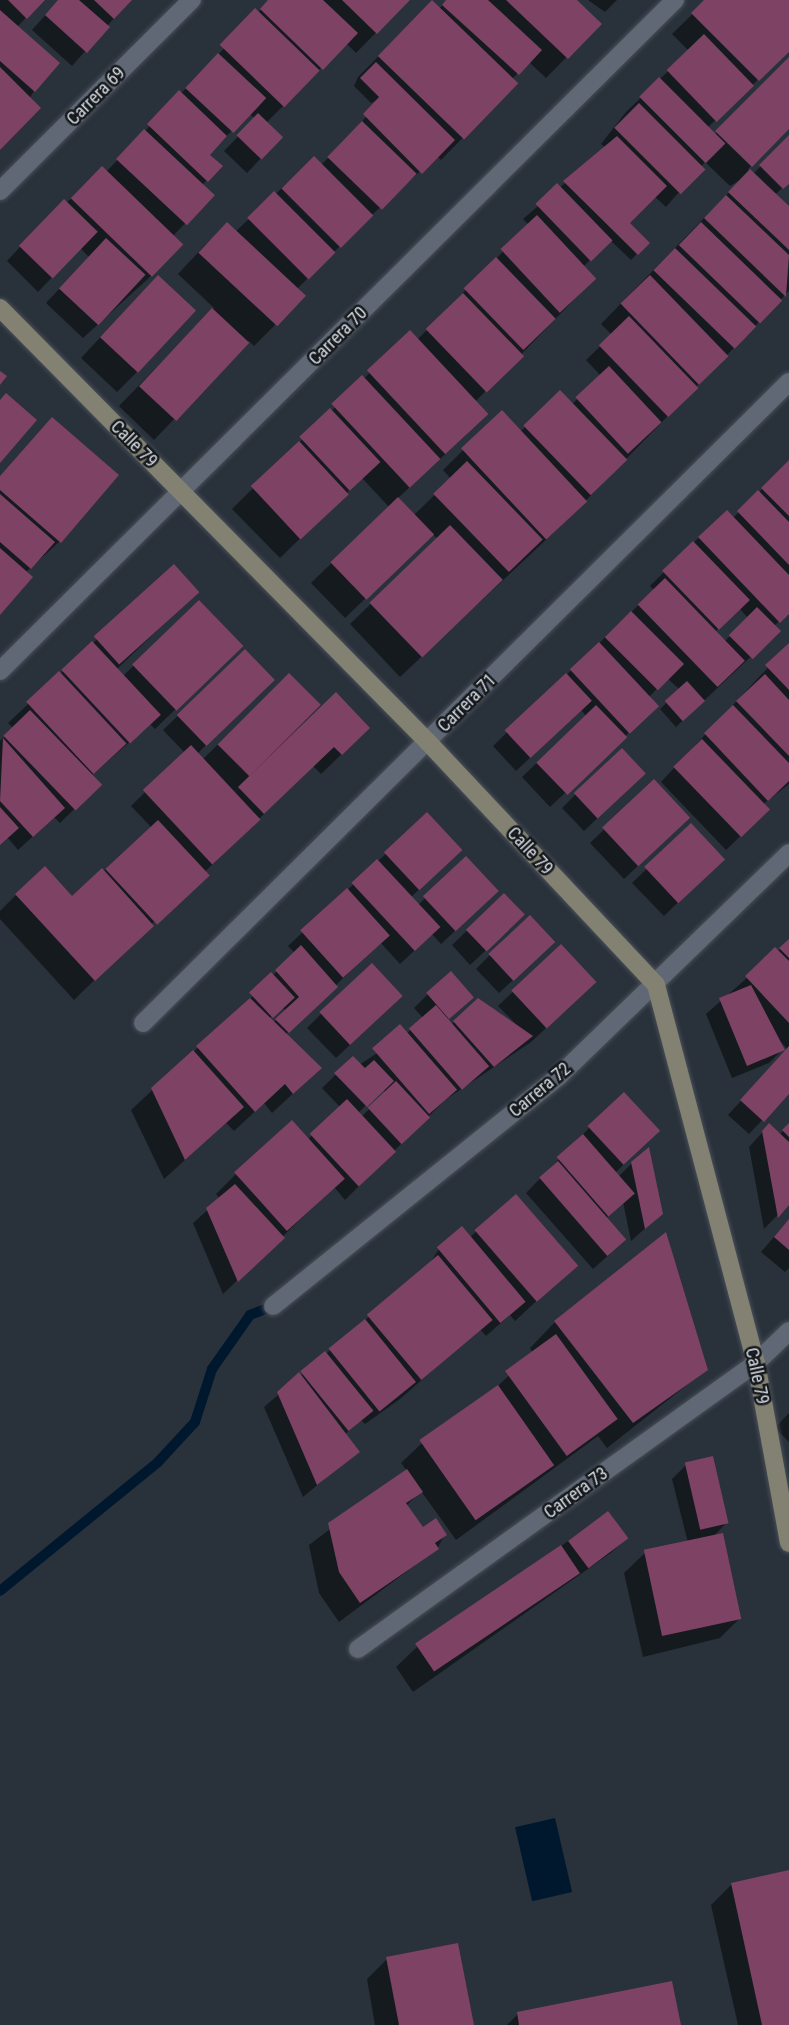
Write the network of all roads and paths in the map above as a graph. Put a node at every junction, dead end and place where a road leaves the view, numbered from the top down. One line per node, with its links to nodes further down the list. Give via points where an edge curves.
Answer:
1 (192, 0): 3 (street, Carrera 69)
2 (675, 0): 6 (street, Carrera 70)
3 (0, 191)
4 (0, 308): 6 (street, Calle 79)
5 (789, 383): 8 (street, Carrera 71)
6 (181, 492): 7 (street, Carrera 70); 8 (street, Calle 79)
7 (0, 671)
8 (428, 742): 10 (street, Calle 79); 11 (street, Carrera 71)
9 (789, 853): 10 (street, Carrera 72)
10 (656, 985): 12 (street, Carrera 72, via 558,1077); 14 (street, Calle 79)
11 (143, 1023)
12 (273, 1307)
13 (789, 1331): 14 (street, Carrera 73)
14 (756, 1363): 15 (street, Calle 79); 16 (street, Carrera 73)
15 (789, 1543)
16 (358, 1649)

